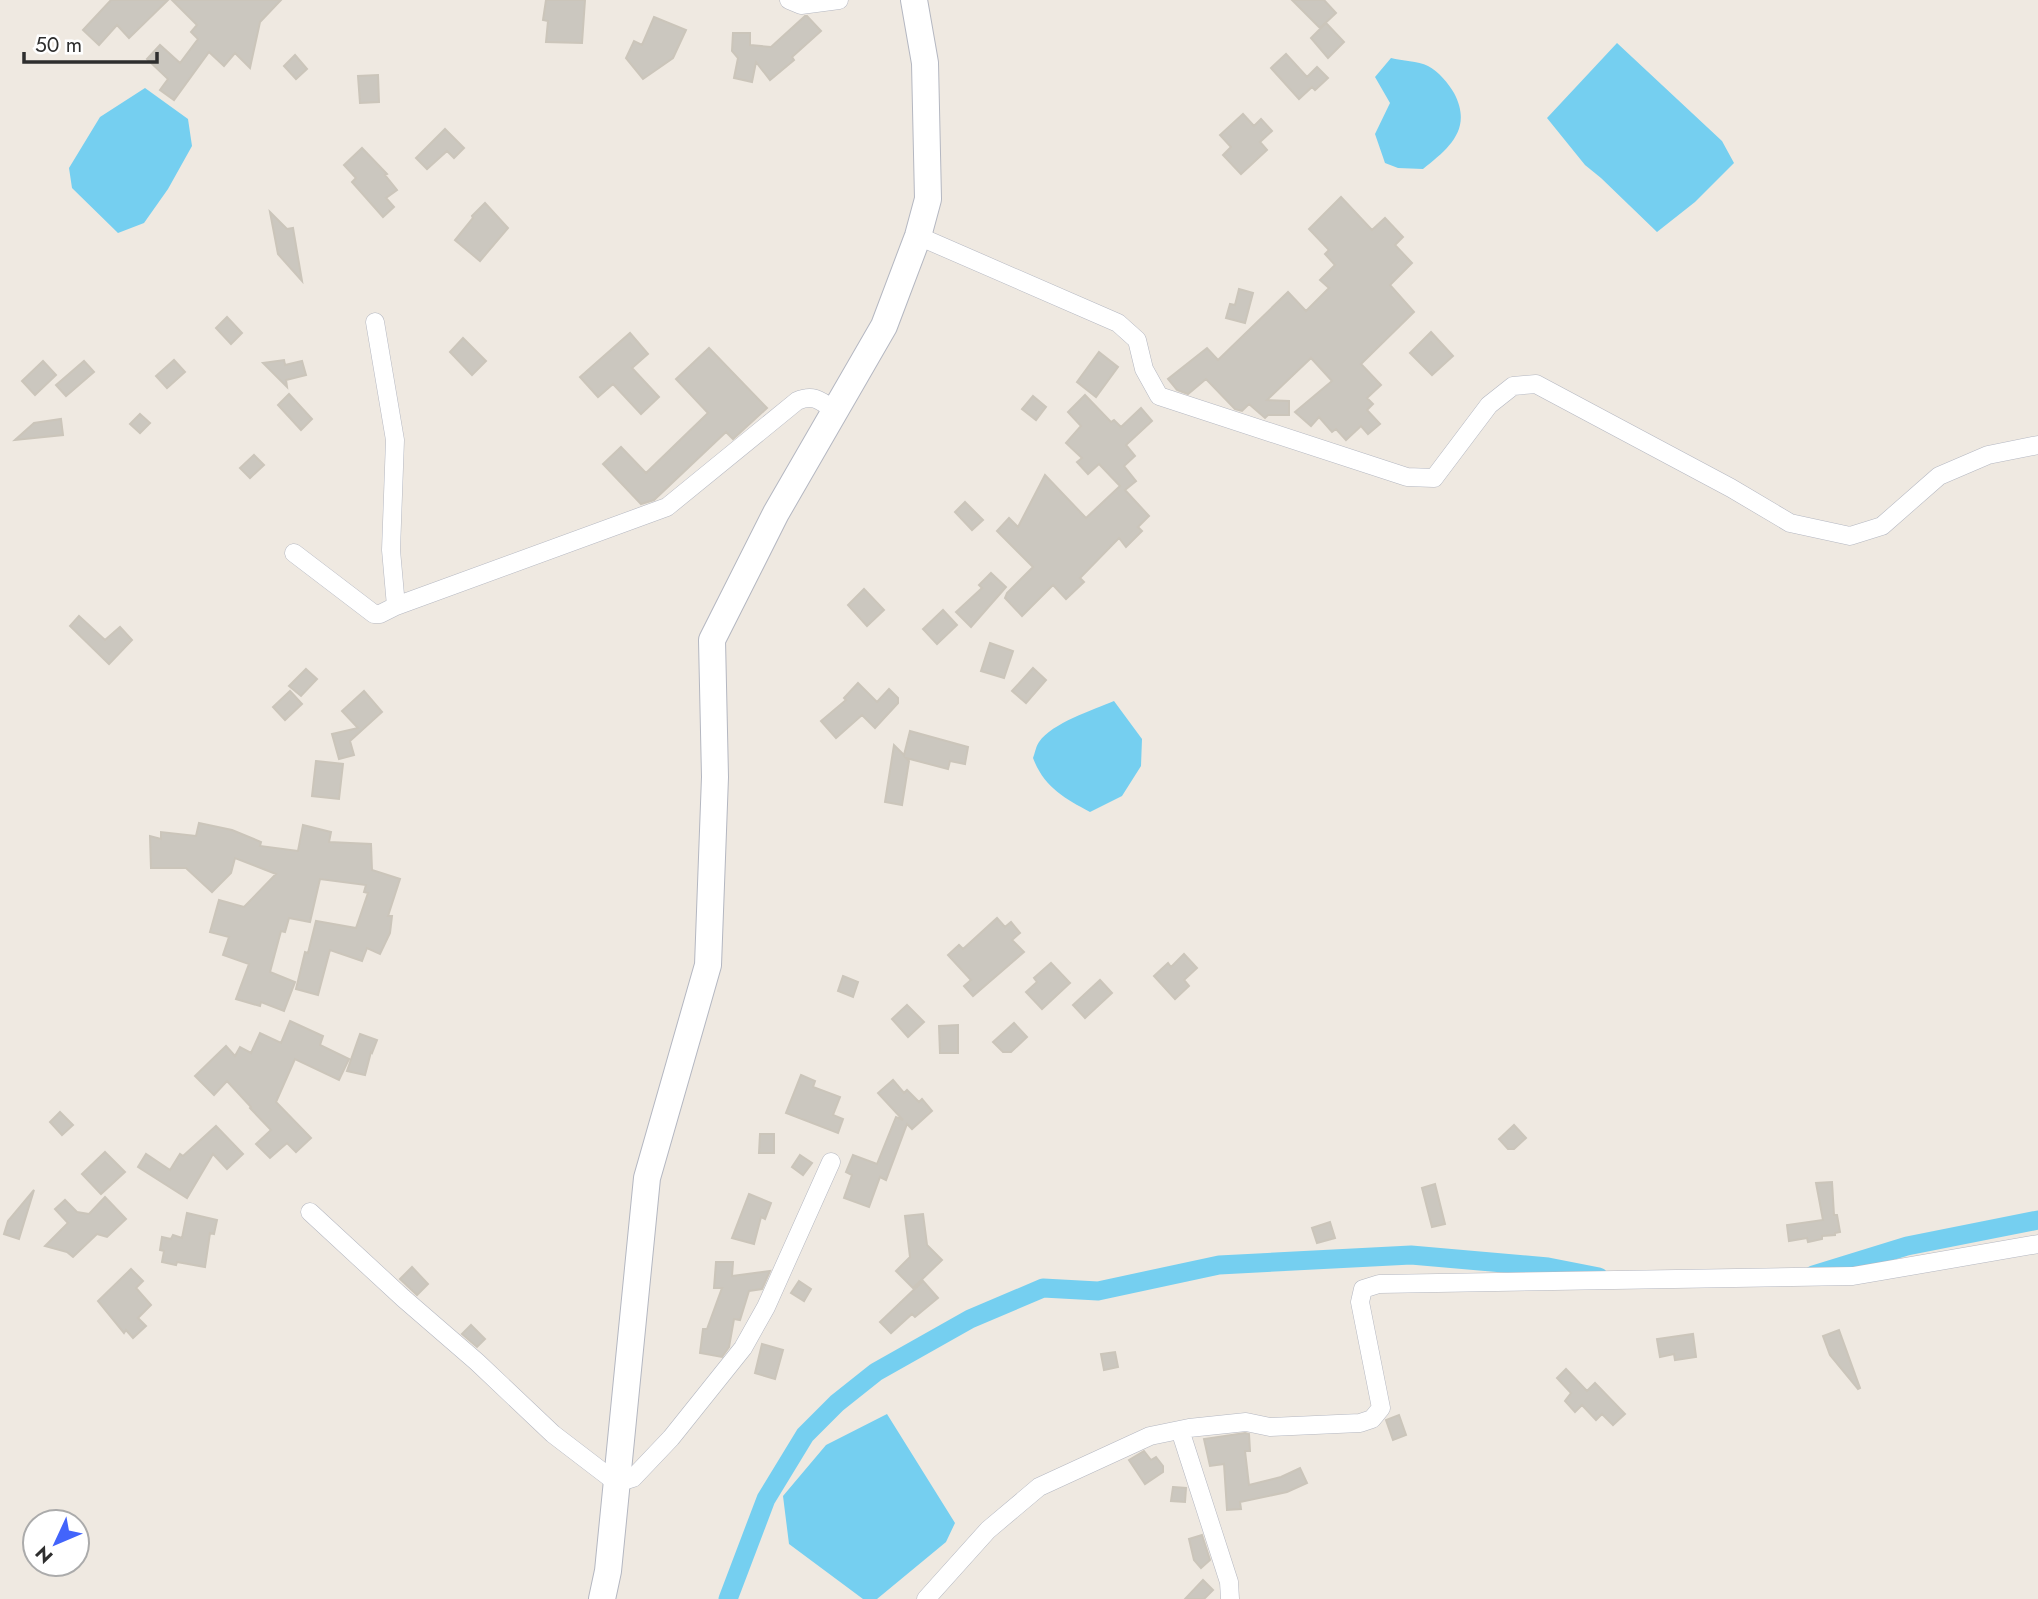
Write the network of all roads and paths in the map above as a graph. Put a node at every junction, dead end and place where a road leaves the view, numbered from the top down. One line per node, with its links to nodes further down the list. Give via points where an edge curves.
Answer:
1 (789, 0): 2 (street, via 801,5)
2 (839, 0)
3 (914, 0): 4 (street, via 925,63 928,199)
4 (918, 236): 6 (street, via 884,326); 7 (street, via 1118,323 1137,340 1144,369 1159,396 1407,477 1434,478 1489,405 1513,386 1536,384 1790,523 1850,536 1882,526 1939,476 1988,455)
5 (375, 323): 9 (street, via 395,440 391,550)
6 (834, 410): 9 (street, via 816,397 797,401 667,507); 14 (street, via 712,640 715,777 708,965 647,1178)
7 (2038, 445)
8 (294, 553): 9 (street, via 374,614)
9 (396, 606)
10 (831, 1162): 14 (street, via 743,1348 671,1438 633,1478)
11 (310, 1212): 14 (street, via 553,1434)
12 (2038, 1244): 13 (street, via 1853,1276 1379,1284 1363,1289 1360,1302 1381,1408 1372,1419 1270,1427 1246,1422)
13 (1180, 1430): 16 (street, via 1150,1436 1039,1487 988,1530); 17 (street, via 1229,1582)
14 (617, 1483): 15 (street)
15 (602, 1599)
16 (926, 1599)
17 (1230, 1599)

